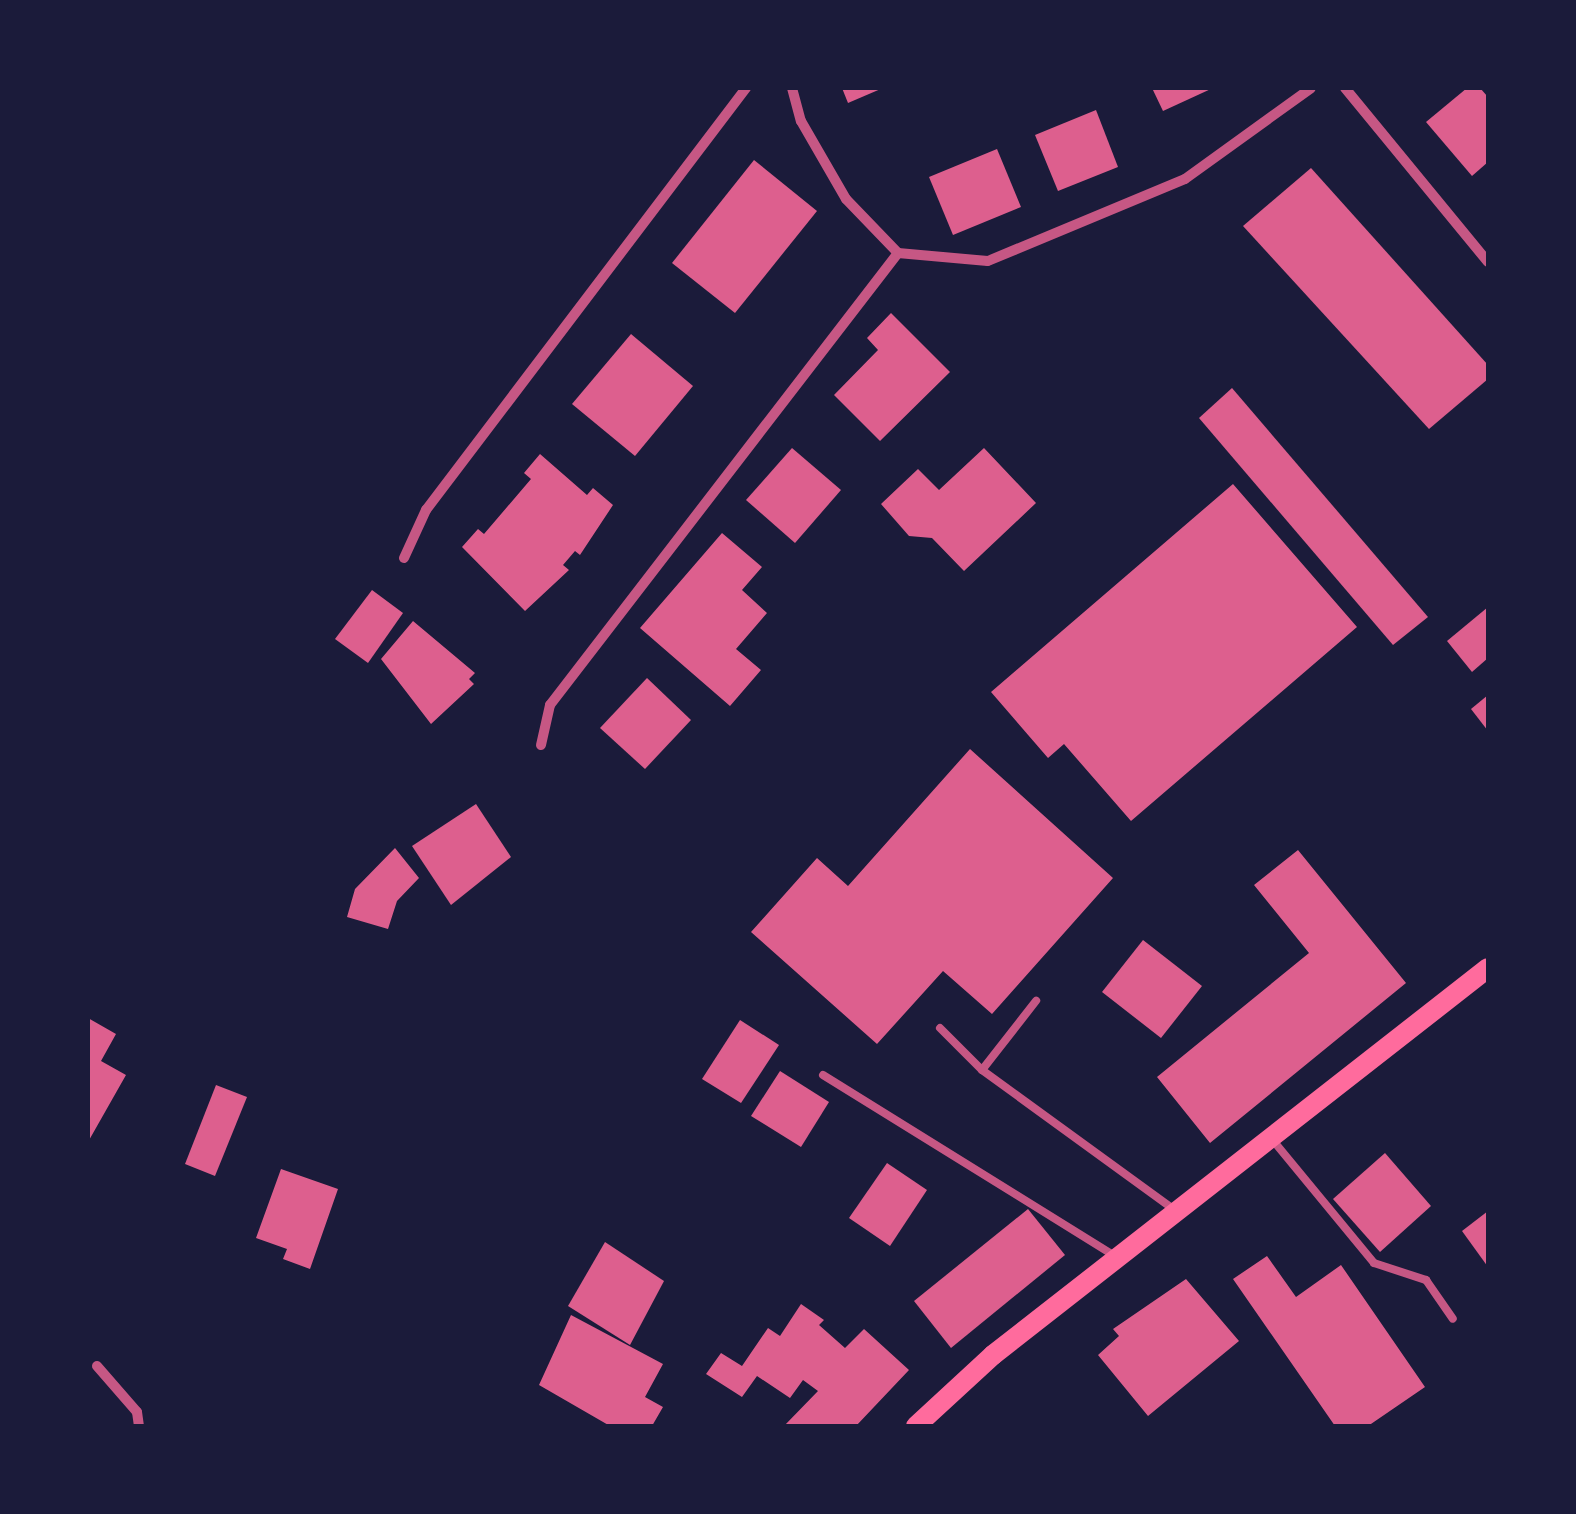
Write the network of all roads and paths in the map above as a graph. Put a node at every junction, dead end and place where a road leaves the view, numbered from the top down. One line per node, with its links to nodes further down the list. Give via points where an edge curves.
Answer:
1 (746, 88): 7 (street, via 426,510)
2 (792, 88): 5 (street, via 800,121 846,198)
3 (1310, 88): 5 (street, via 1185,180 988,261)
4 (1345, 88): 6 (street)
5 (898, 253): 8 (street, via 550,705)
6 (1488, 262)
7 (404, 558)
8 (540, 745)
9 (1488, 968): 14 (main road)
10 (1036, 1001): 12 (lane)
11 (940, 1028): 12 (lane)
12 (982, 1070): 15 (lane)
13 (823, 1075): 16 (lane)
14 (1271, 1138): 15 (main road); 17 (lane, via 1374,1263 1426,1280)
15 (1176, 1212): 16 (main road)
16 (1117, 1257): 20 (main road)
17 (1453, 1319)
18 (97, 1366): 19 (street, via 137,1412)
19 (139, 1426)
20 (916, 1426)

